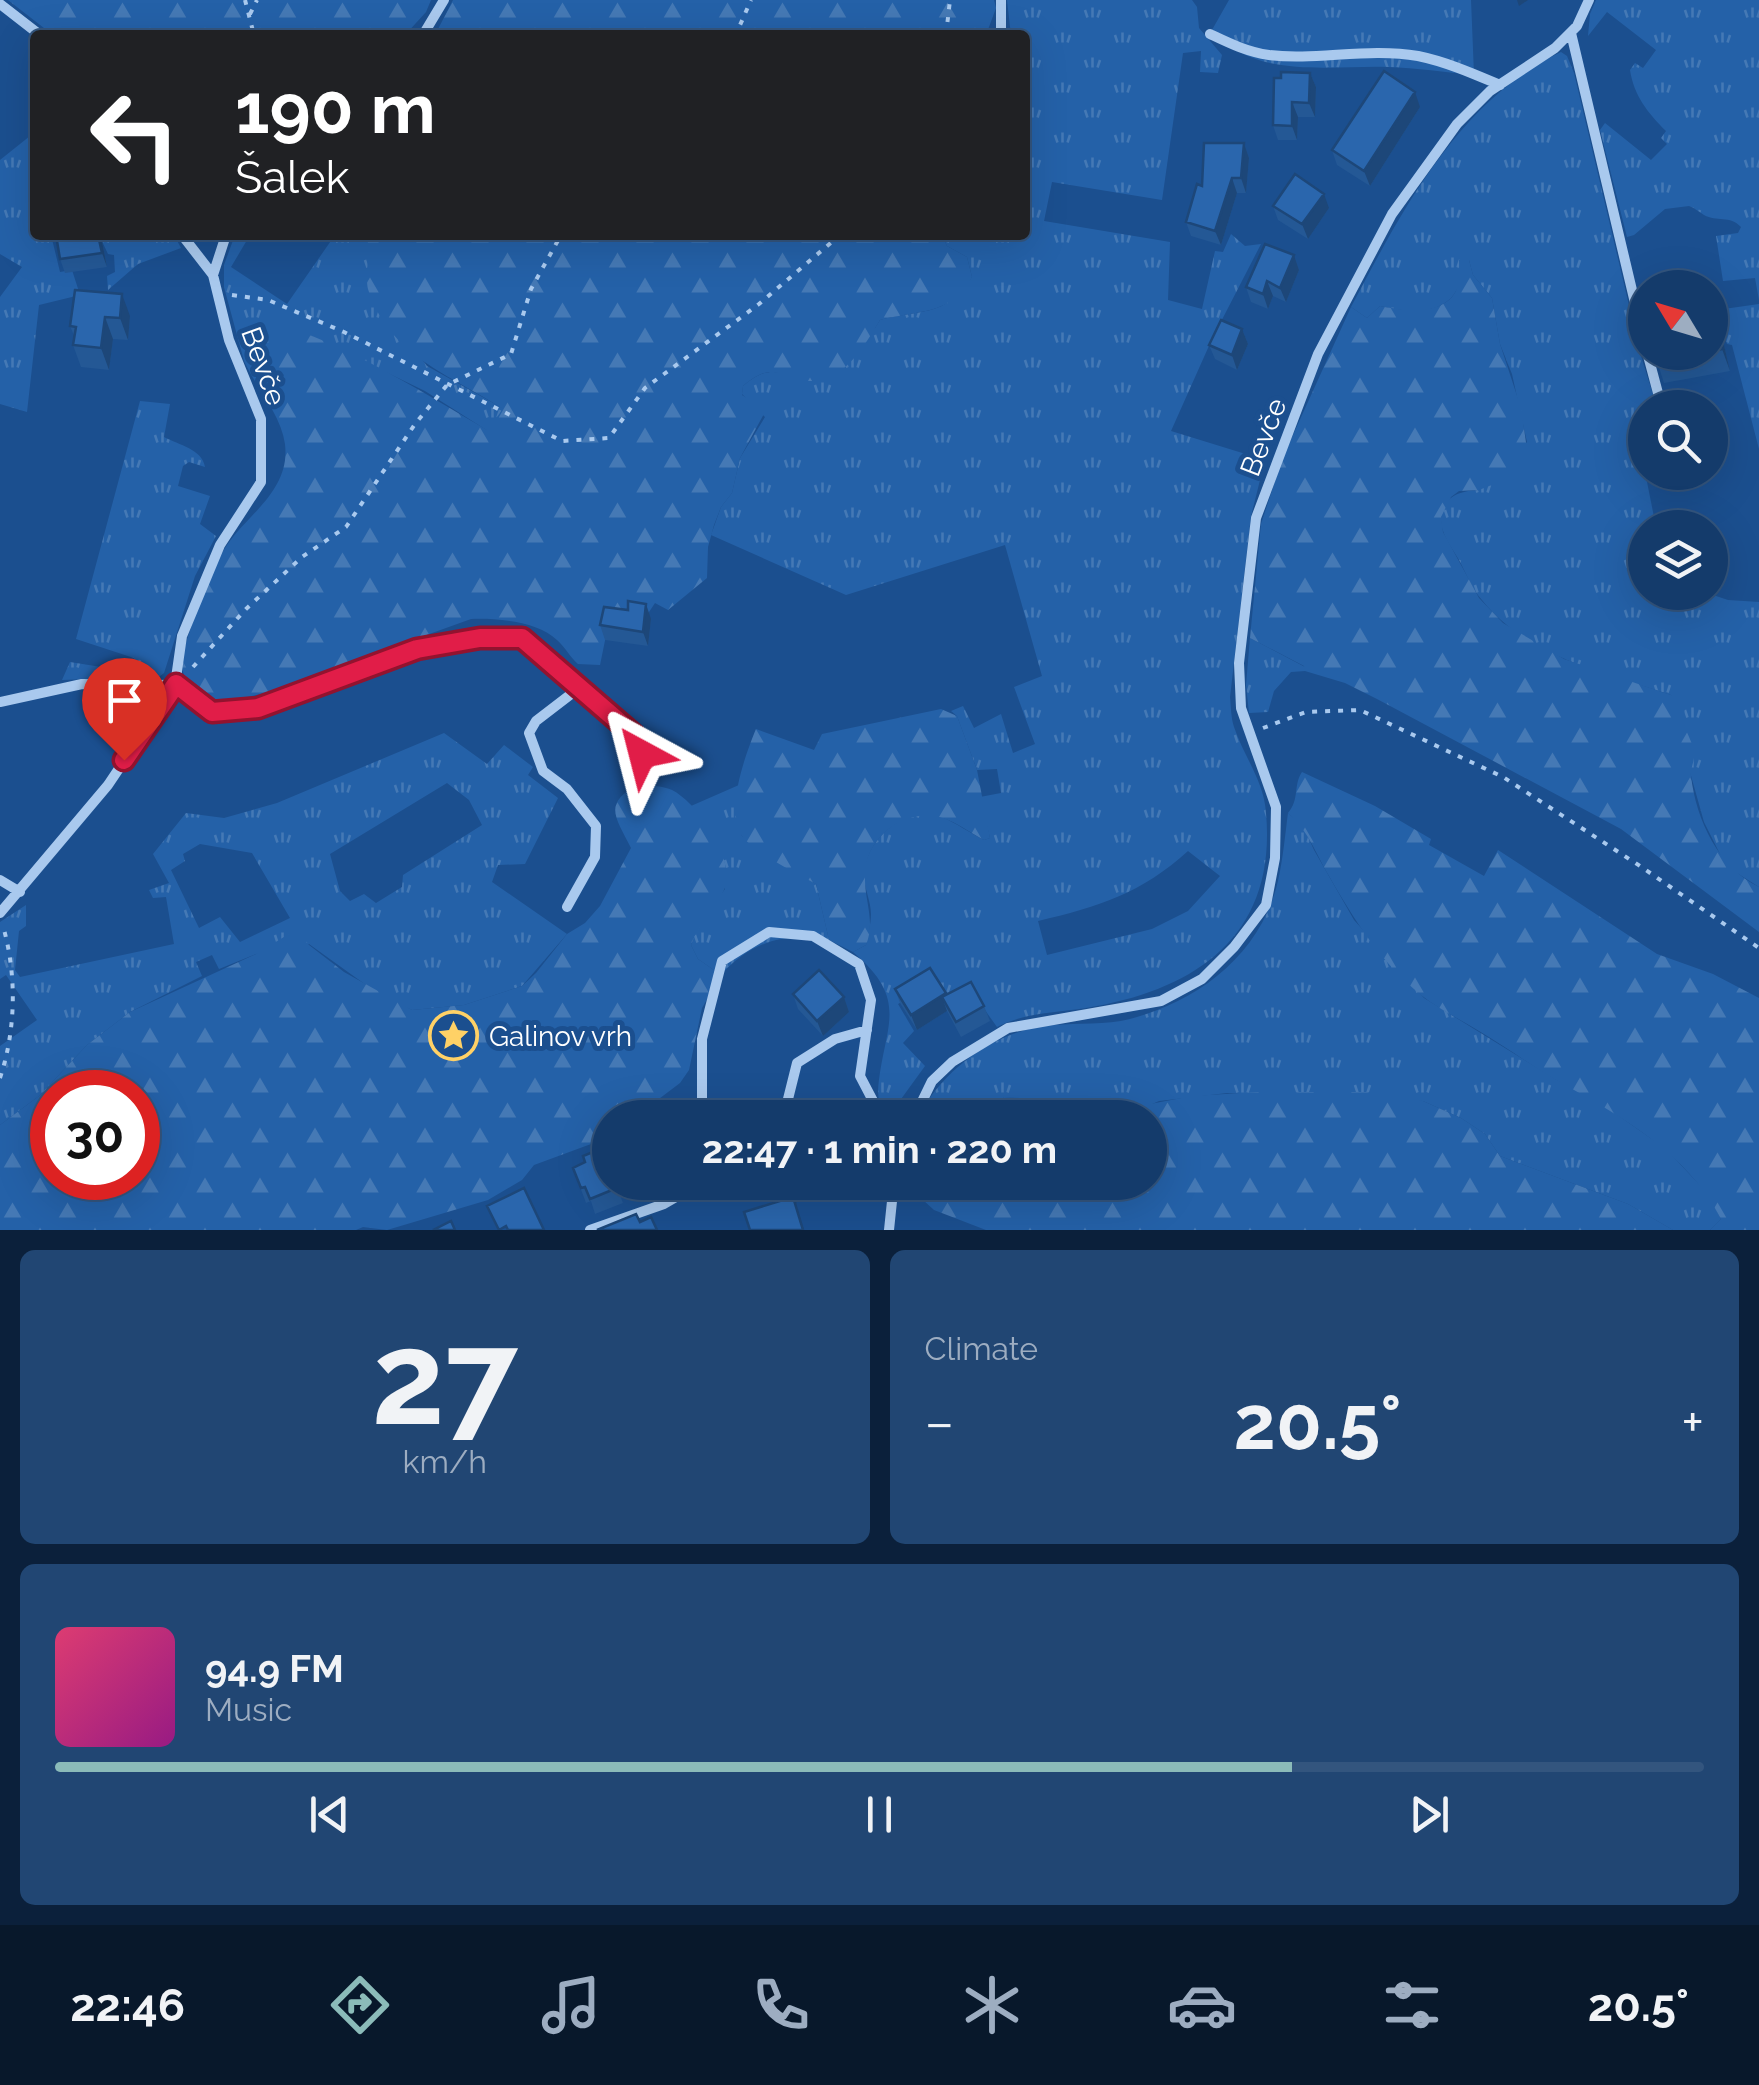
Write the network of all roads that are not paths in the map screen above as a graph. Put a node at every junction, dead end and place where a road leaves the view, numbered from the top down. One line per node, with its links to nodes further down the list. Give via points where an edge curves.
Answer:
1 (444, 0): 6 (street)
2 (1002, 0): 7 (street)
3 (1589, 0): 8 (street, Bevče)
4 (0, 4): 5 (street)
5 (34, 30)
6 (426, 30)
7 (1001, 30)
8 (1571, 32): 10 (street, Bevče); 13 (street)
9 (1210, 34): 10 (street, via 1270,56 1418,56)
10 (1500, 84): 27 (street, Bevče, via 1457,124 1392,214 1318,354 1256,518 1239,663 1241,708 1276,806 1266,905 1202,979 1161,1001 1008,1028 942,1071)
11 (186, 240): 14 (street, Bevče)
12 (224, 240): 14 (street)
13 (1628, 273)
14 (213, 275): 15 (street, Bevče, via 229,340 261,419 261,482 220,546 182,636)
15 (176, 684): 16 (street, via 212,712 258,708 417,649 522,638); 17 (street, via 82,684); 20 (street, via 108,785)
16 (579, 688): 18 (street, via 634,735); 21 (street, via 529,733 544,771 596,826 595,858)
17 (0, 702)
18 (649, 774)
19 (0, 880): 20 (street)
20 (20, 892): 22 (street)
21 (567, 906)
22 (0, 914)
23 (867, 1030): 24 (street, via 871,1000 859,964 813,936 770,932 722,961 702,1039); 25 (street, via 835,1039 796,1063); 26 (street, via 860,1076)
24 (702, 1100)
25 (788, 1100)
26 (873, 1100)
27 (923, 1100)
28 (671, 1200): 30 (street)
29 (892, 1200): 31 (street)
30 (590, 1230)
31 (889, 1230)

